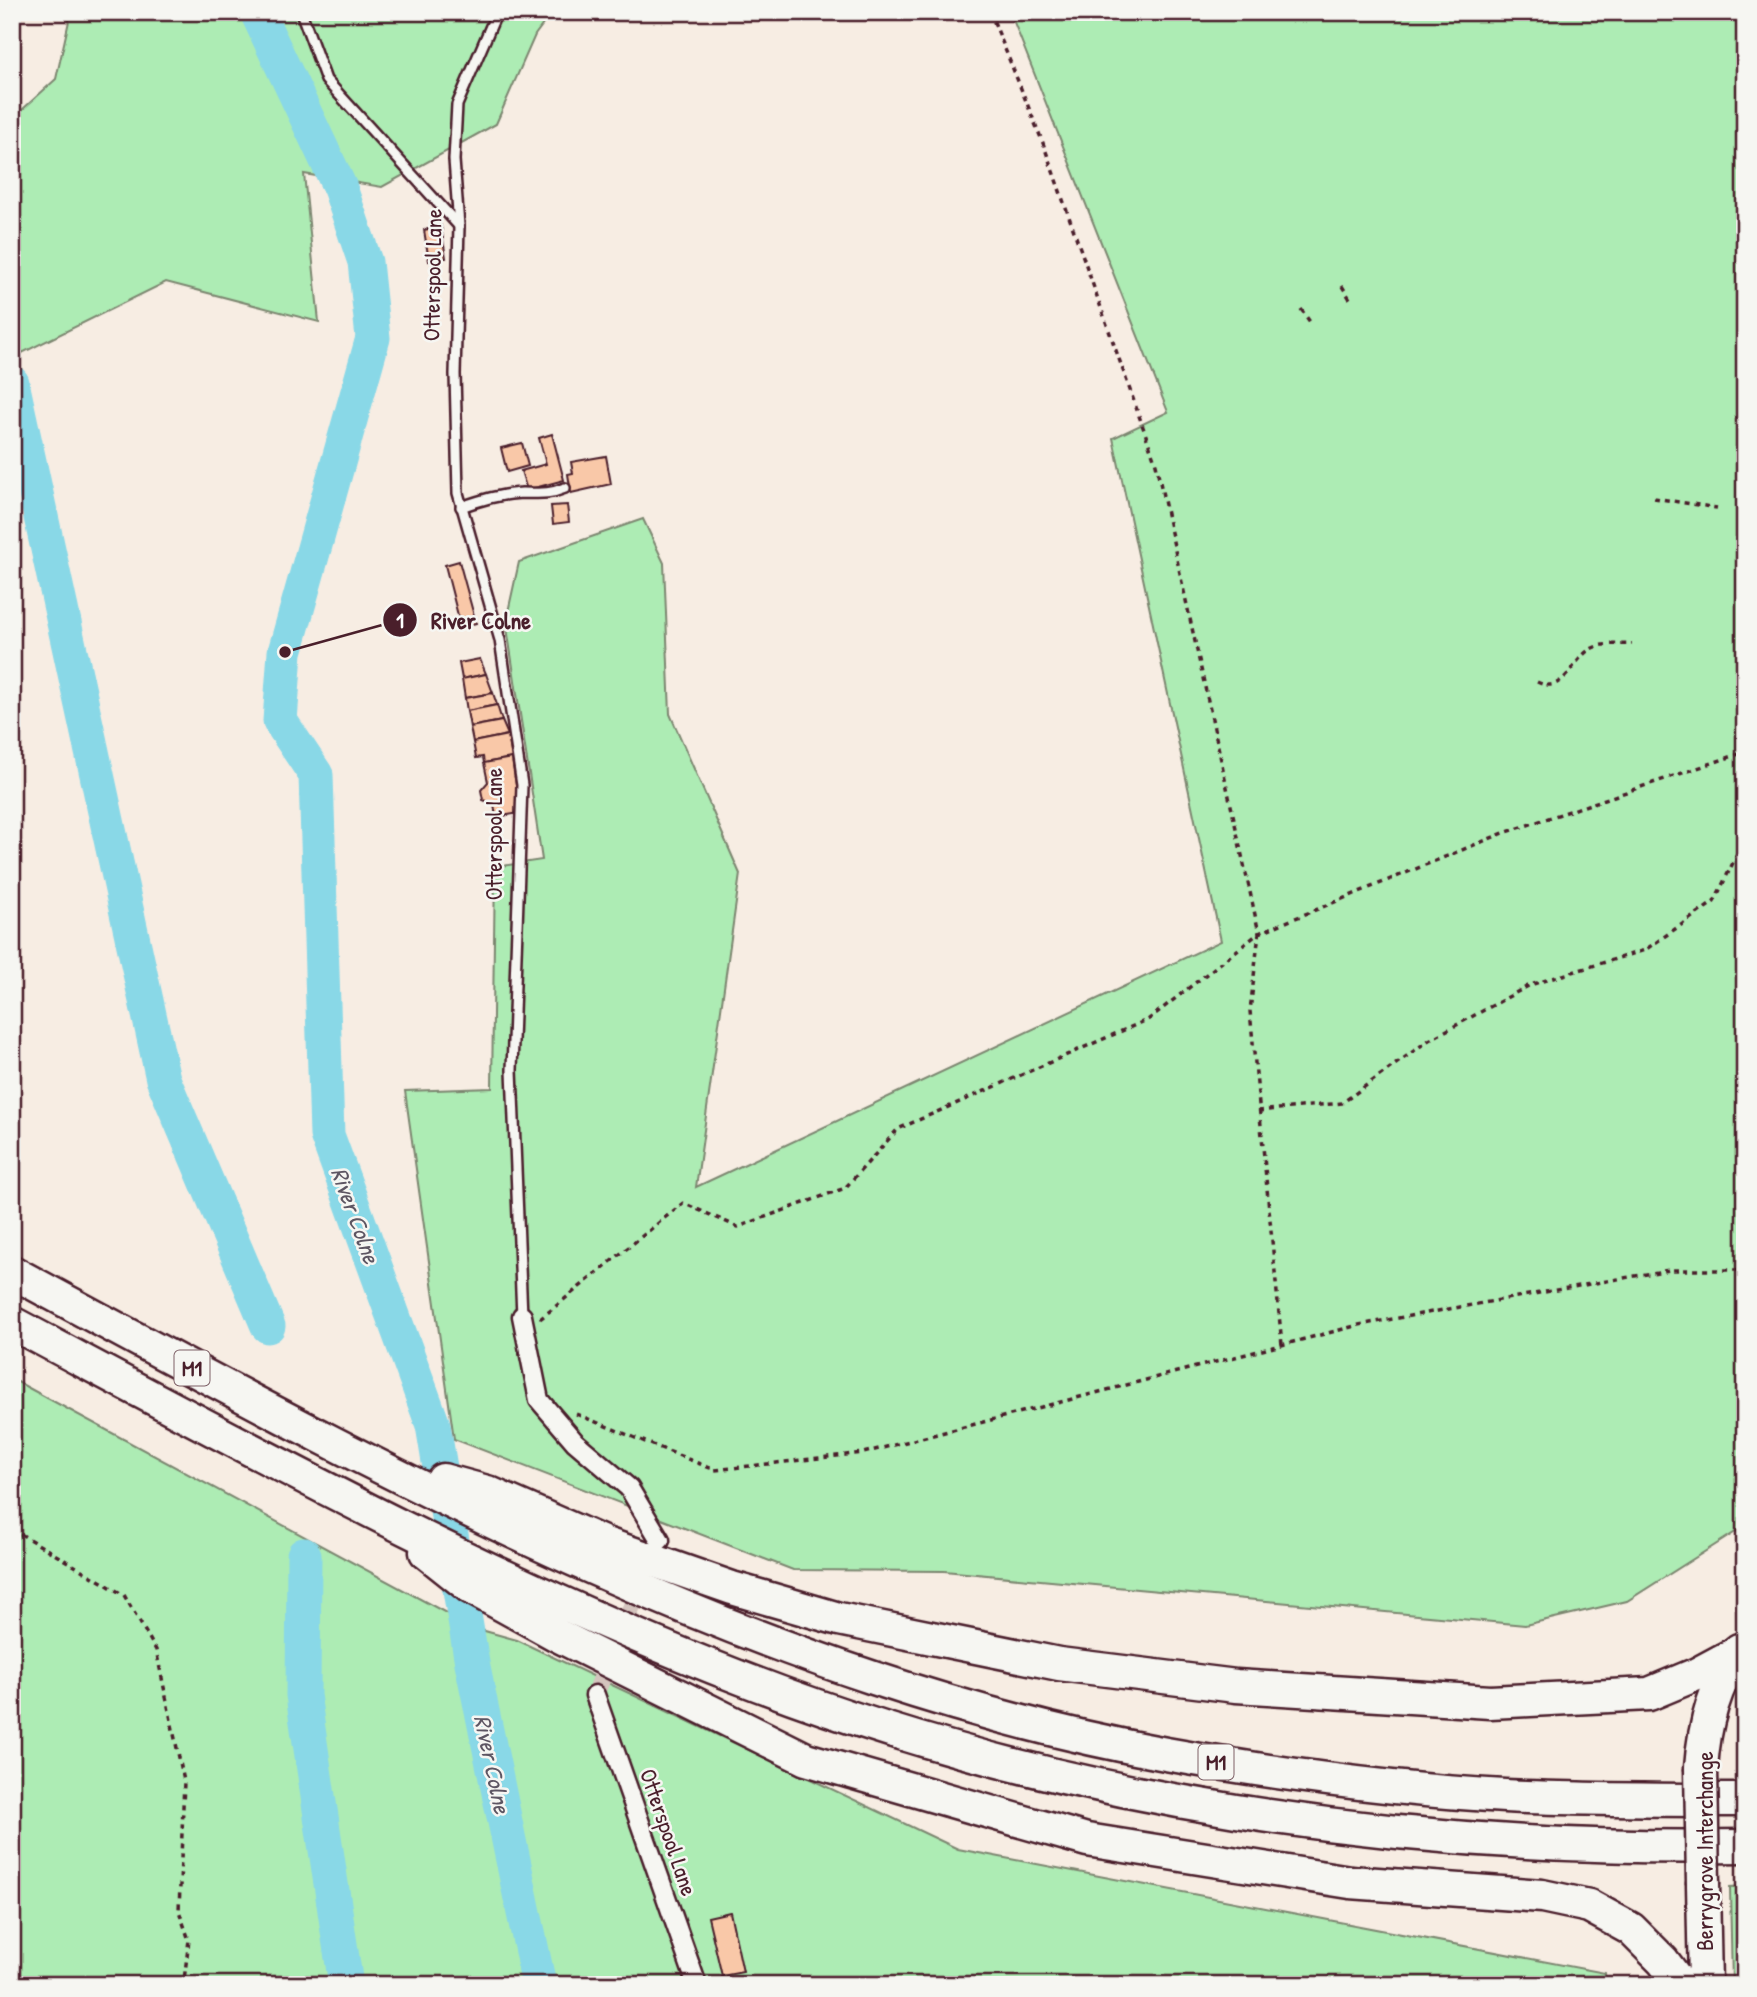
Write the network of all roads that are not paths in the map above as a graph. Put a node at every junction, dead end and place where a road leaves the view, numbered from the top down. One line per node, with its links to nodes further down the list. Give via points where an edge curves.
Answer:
1 (301, 12): 3 (lane, via 326,80)
2 (497, 12): 3 (lane, Otterspool Lane, via 457,105 454,160)
3 (459, 226): 5 (lane, Otterspool Lane, via 455,374)
4 (565, 488): 5 (lane, via 547,496 495,496)
5 (461, 507): 8 (lane, Otterspool Lane, via 500,640 522,785 512,1070)
6 (12, 1272): 9 (highway, M1, via 374,1462)
7 (12, 1323): 10 (highway, M1)
8 (524, 1324): 11 (street, Otterspool Lane, via 540,1400 575,1441 629,1488)
9 (489, 1506): 12 (highway, M1, via 839,1619 1059,1664 1236,1686 1490,1702 1649,1694 1697,1674); 14 (highway, M1, via 657,1595 863,1674 1162,1753 1404,1789 1603,1800)
10 (384, 1517): 15 (highway, M1, via 500,1574 744,1679 927,1741 1047,1774 1182,1802 1329,1825 1474,1840 1635,1848); 17 (highway, M1, via 470,1587 631,1674 806,1759 1087,1840 1350,1882 1542,1896 1589,1906 1631,1929)
11 (660, 1540)
12 (1741, 1648): 18 (highway, Berrygrove Interchange, bridge, via 1721,1678 1701,1768)
13 (595, 1695): 16 (street, Otterspool Lane)
14 (1745, 1800)
15 (1745, 1846)
16 (696, 1985)
17 (1681, 1985)
18 (1705, 1985)

